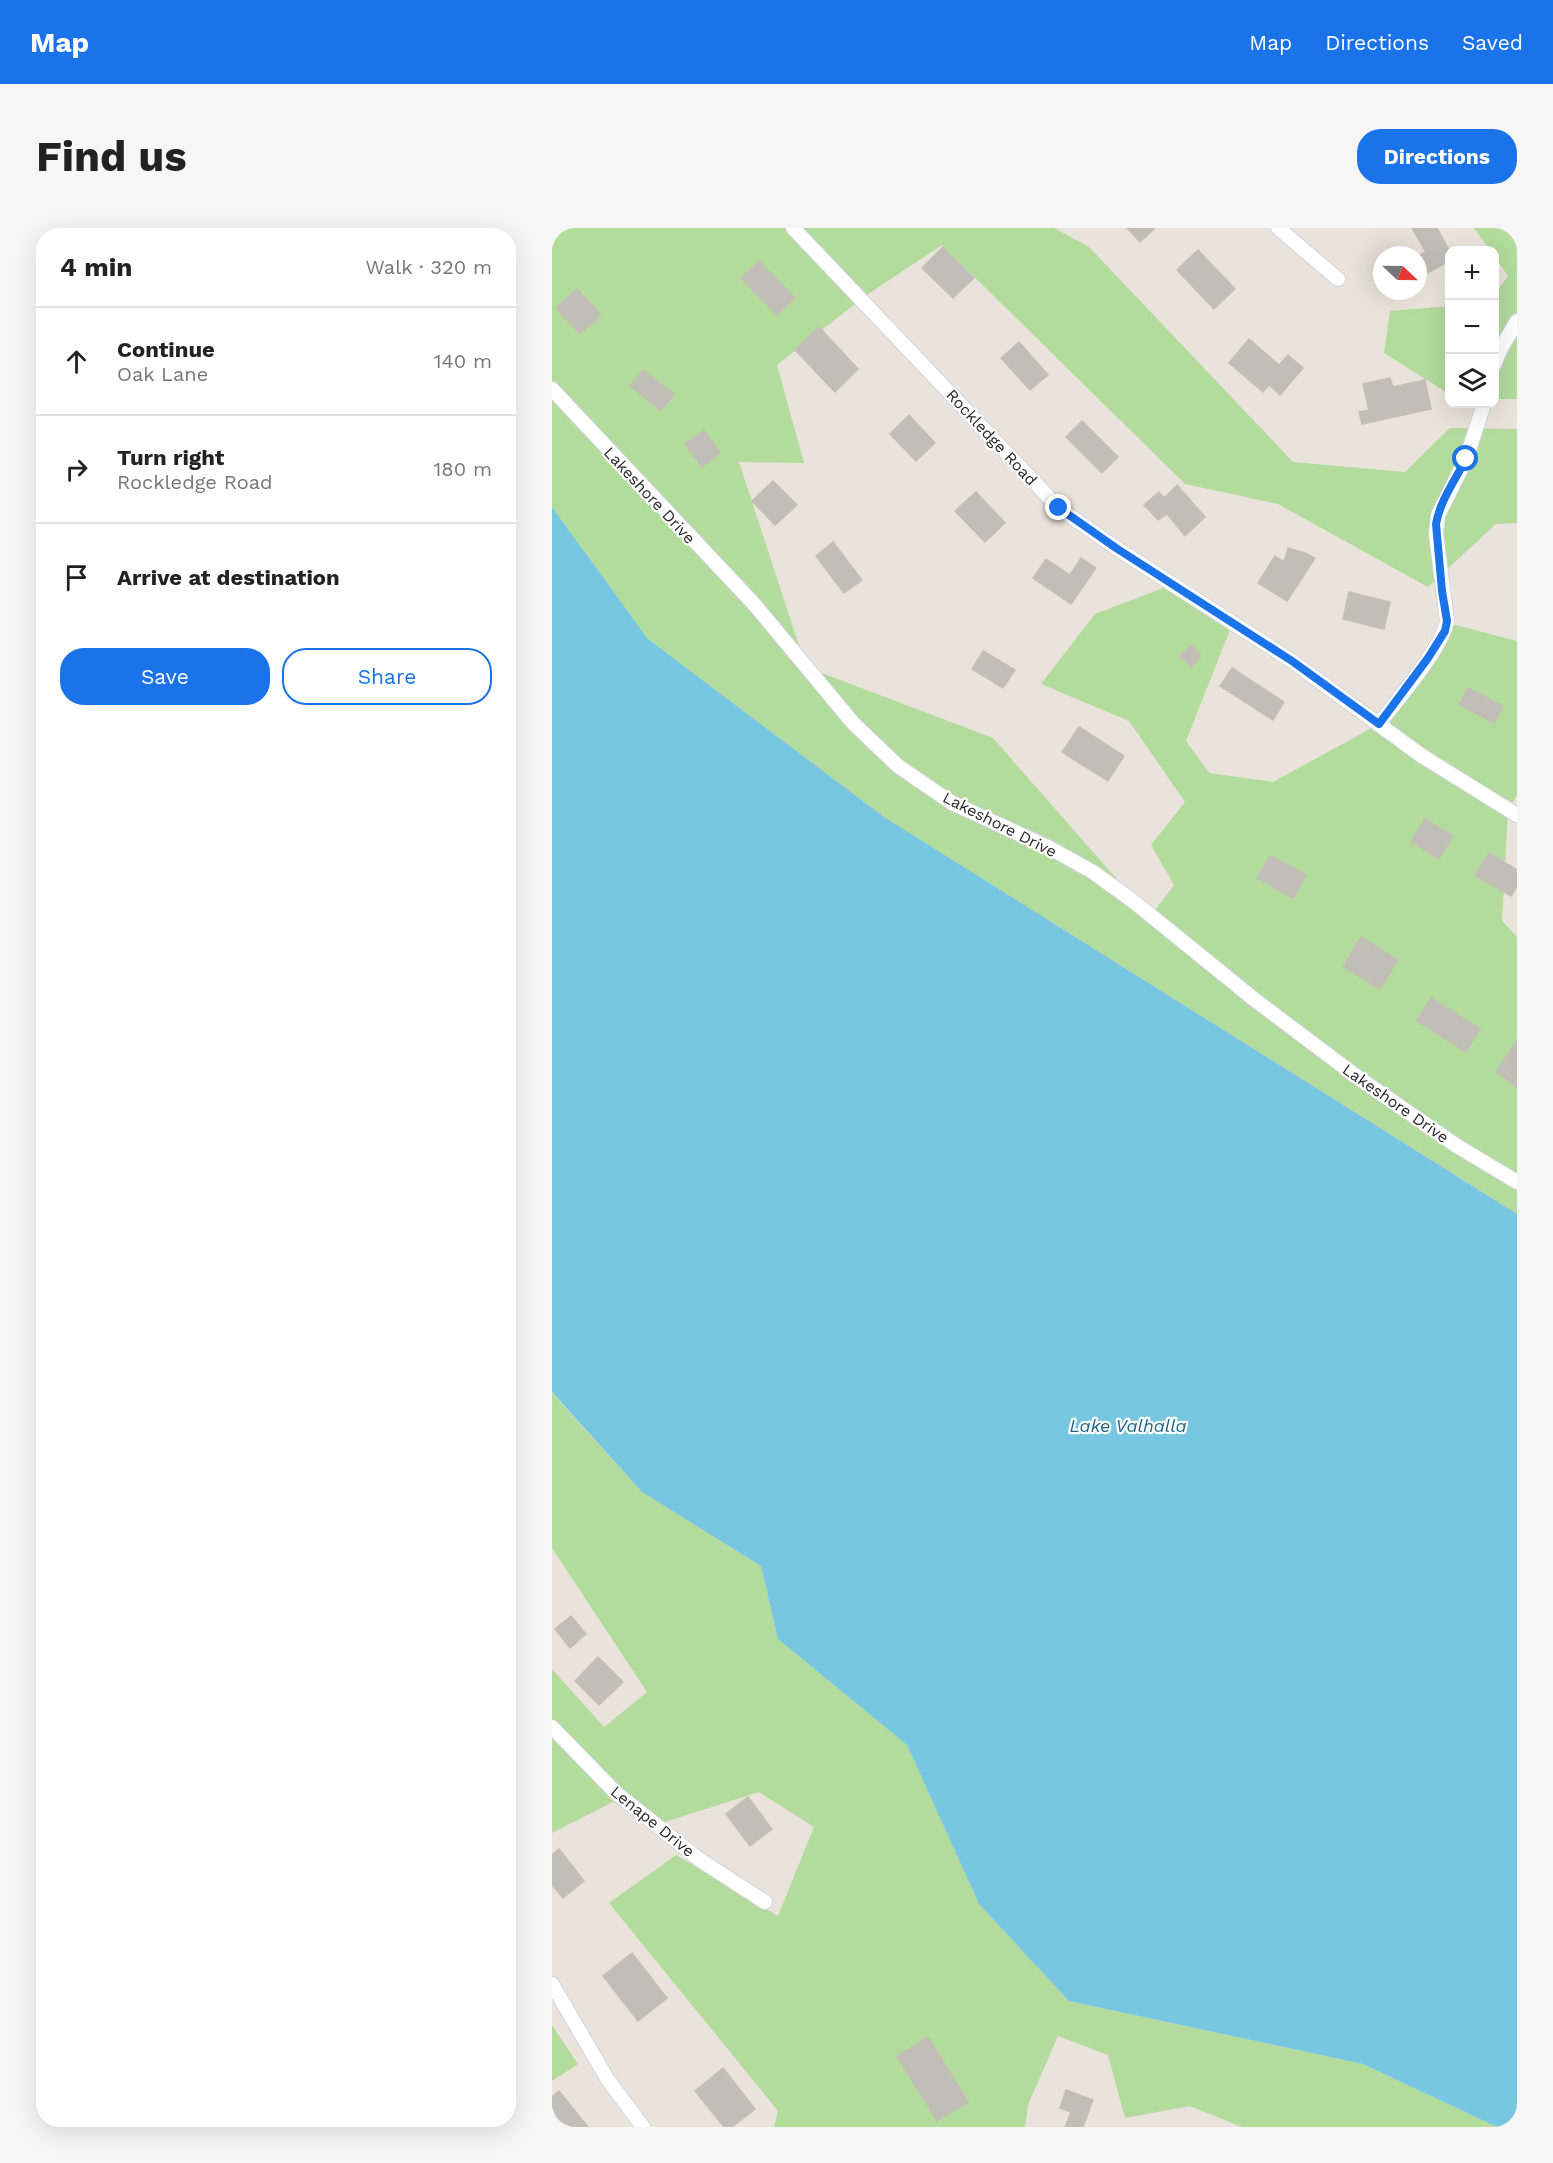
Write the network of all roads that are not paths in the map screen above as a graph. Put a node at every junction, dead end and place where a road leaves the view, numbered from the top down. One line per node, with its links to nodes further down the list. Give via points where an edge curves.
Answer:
1 (793, 228): 8 (street, Rockledge Road, via 1059,508 1292,661)
2 (1278, 228): 3 (street)
3 (1338, 279)
4 (1517, 321): 5 (street)
5 (1498, 354)
6 (552, 389): 10 (street, Lakeshore Drive, via 754,604 853,723 898,766 952,802 1093,872 1356,1076)
7 (1483, 408): 8 (street, via 1466,459 1438,514 1436,534 1445,631)
8 (1379, 724): 9 (street, Rockledge Road, via 1422,756)
9 (1517, 815)
10 (1517, 1182)
11 (552, 1727): 12 (street, Lenape Drive, via 616,1793 700,1860)
12 (765, 1902)
13 (552, 1984): 14 (street, via 608,2080)
14 (643, 2127)

